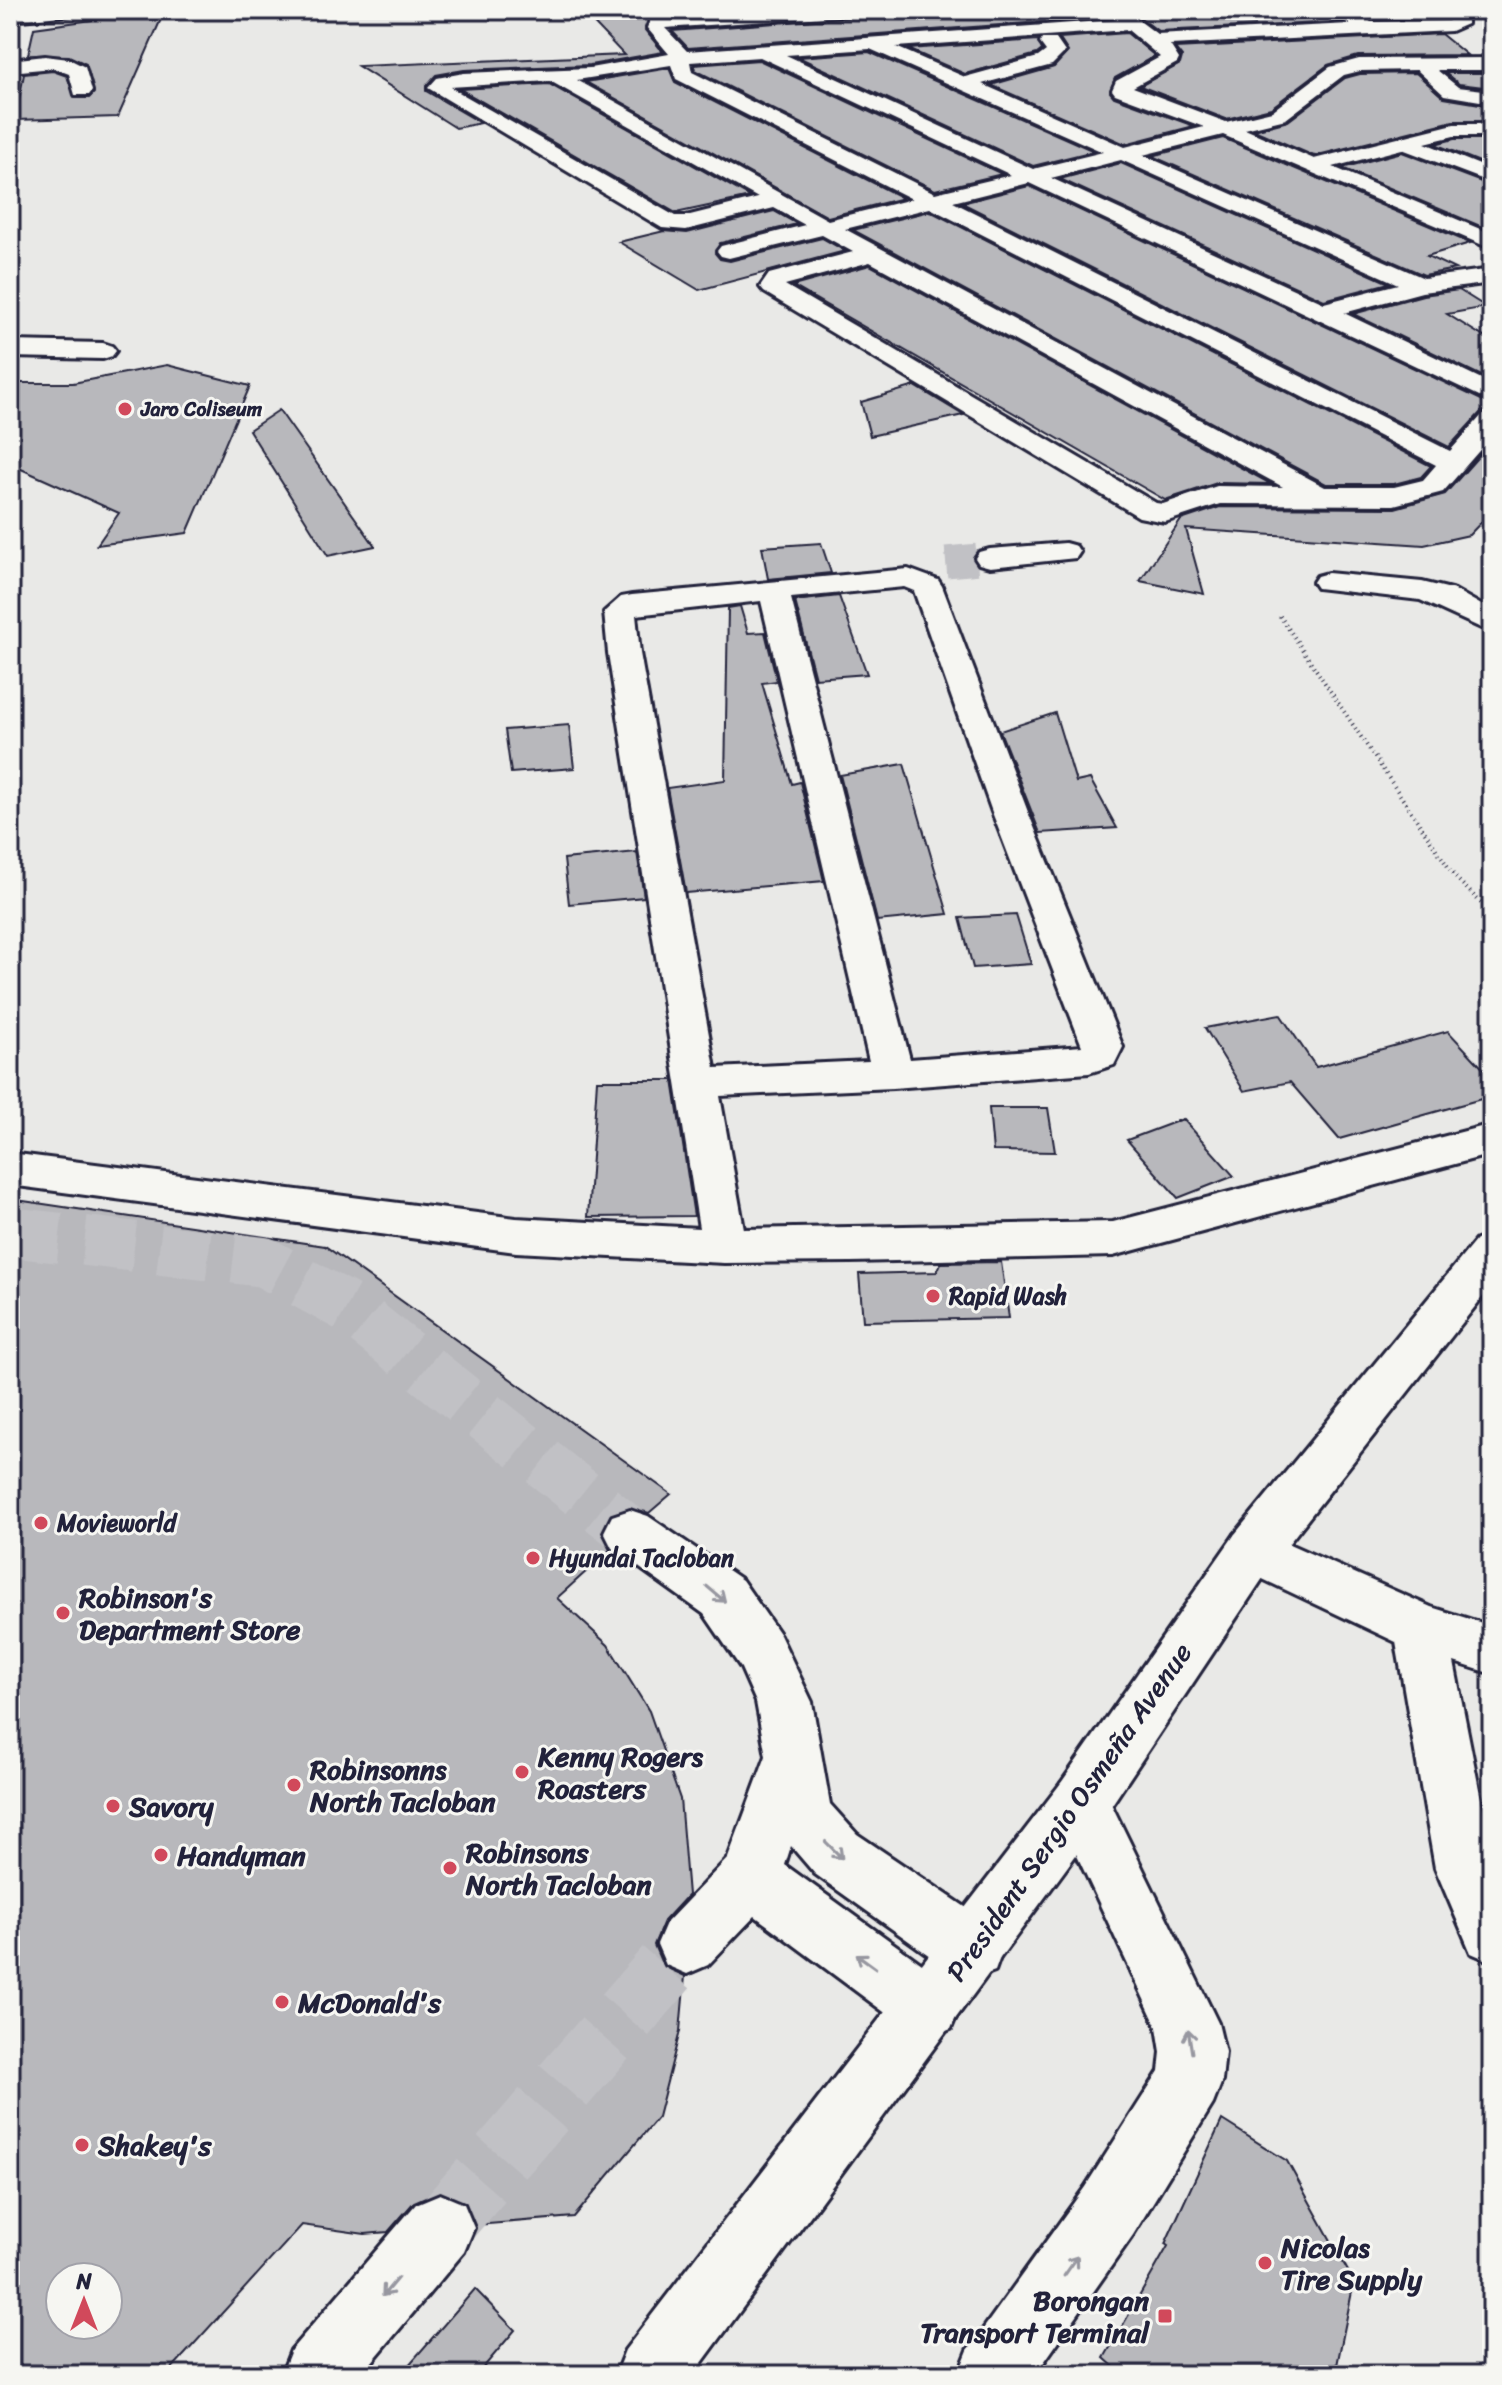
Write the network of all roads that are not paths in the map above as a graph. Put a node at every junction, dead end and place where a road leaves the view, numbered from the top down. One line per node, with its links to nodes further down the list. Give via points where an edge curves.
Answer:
1 (71, 10): 6 (street)
2 (854, 10): 15 (street, via 656,24)
3 (1114, 10): 8 (street)
4 (1333, 10): 9 (street)
5 (1451, 10): 9 (street, via 1458,24)
6 (10, 16)
7 (1230, 18): 10 (street)
8 (1131, 24): 11 (street); 12 (street)
9 (1367, 28): 10 (street)
10 (1253, 34): 11 (street)
11 (1155, 40): 23 (street, via 1170,59 1122,90)
12 (871, 42): 14 (street); 20 (street)
13 (1049, 43): 20 (street, via 1056,54 1045,61)
14 (760, 50): 15 (street); 28 (street)
15 (682, 57): 19 (street); 31 (street, via 683,75)
16 (1421, 63): 17 (street); 22 (street, via 1449,93); 23 (street, via 1337,71 1279,115)
17 (1492, 64)
18 (10, 66): 21 (street, via 69,65 78,71)
19 (555, 76): 30 (street); 30 (street, via 464,79 438,88 670,223)
20 (965, 83): 26 (street)
21 (82, 91)
22 (1492, 97)
23 (1224, 128): 26 (street); 27 (street)
24 (1492, 130): 25 (street, via 1454,130)
25 (1405, 143): 27 (street); 29 (street)
26 (1126, 152): 28 (street); 37 (street)
27 (1314, 165): 33 (street)
28 (1030, 176): 31 (street); 38 (street)
29 (1492, 177)
30 (778, 200): 32 (street)
31 (935, 202): 32 (street); 43 (street)
32 (826, 227): 34 (street); 35 (street)
33 (1492, 242)
34 (729, 251)
35 (873, 254): 44 (street); 44 (street, via 777,279 772,287 1149,511 1165,513 1217,495)
36 (1492, 276): 37 (street)
37 (1421, 285): 38 (street)
38 (1319, 312): 41 (street)
39 (10, 349): 40 (street)
40 (103, 351)
41 (1492, 394)
42 (1492, 420): 43 (street)
43 (1453, 463): 44 (street, via 1433,486 1394,496)
44 (1321, 496)
45 (1065, 552): 46 (street)
46 (990, 558)
47 (946, 562): 48 (street)
48 (908, 578): 50 (street); 52 (street, via 927,586 1103,1047 1100,1055 1089,1059)
49 (1328, 582): 51 (street, via 1422,591)
50 (774, 591): 52 (street); 53 (street, via 632,604 620,612)
51 (1492, 624)
52 (893, 1074): 53 (street)
53 (695, 1083): 56 (street)
54 (1492, 1139): 56 (street, via 1113,1239)
55 (10, 1169): 56 (street, via 516,1235)
56 (724, 1246)
57 (1492, 1252): 59 (street, President Sergio Osmeña Avenue)
58 (630, 1532): 62 (street, one-way to 62, via 723,1597 761,1652 784,1702)
59 (1253, 1550): 60 (street); 63 (street, President Sergio Osmeña Avenue)
60 (1420, 1628): 61 (street); 65 (street, via 1465,1868)
61 (1492, 1650)
62 (794, 1756): 64 (street); 67 (street, one-way to 67, via 803,1816 836,1854)
63 (1081, 1802): 67 (street, President Sergio Osmeña Avenue); 72 (street, one-way to 63, via 1109,2211 1190,2081 1193,2052 1187,2023)
64 (751, 1877): 66 (street); 68 (street, one-way to 64)
65 (1492, 1932)
66 (687, 1944)
67 (973, 1949): 68 (street, President Sergio Osmeña Avenue)
68 (929, 2007): 71 (street, President Sergio Osmeña Avenue)
69 (440, 2228): 70 (street, one-way to 70)
70 (316, 2375)
71 (650, 2375)
72 (993, 2375)

